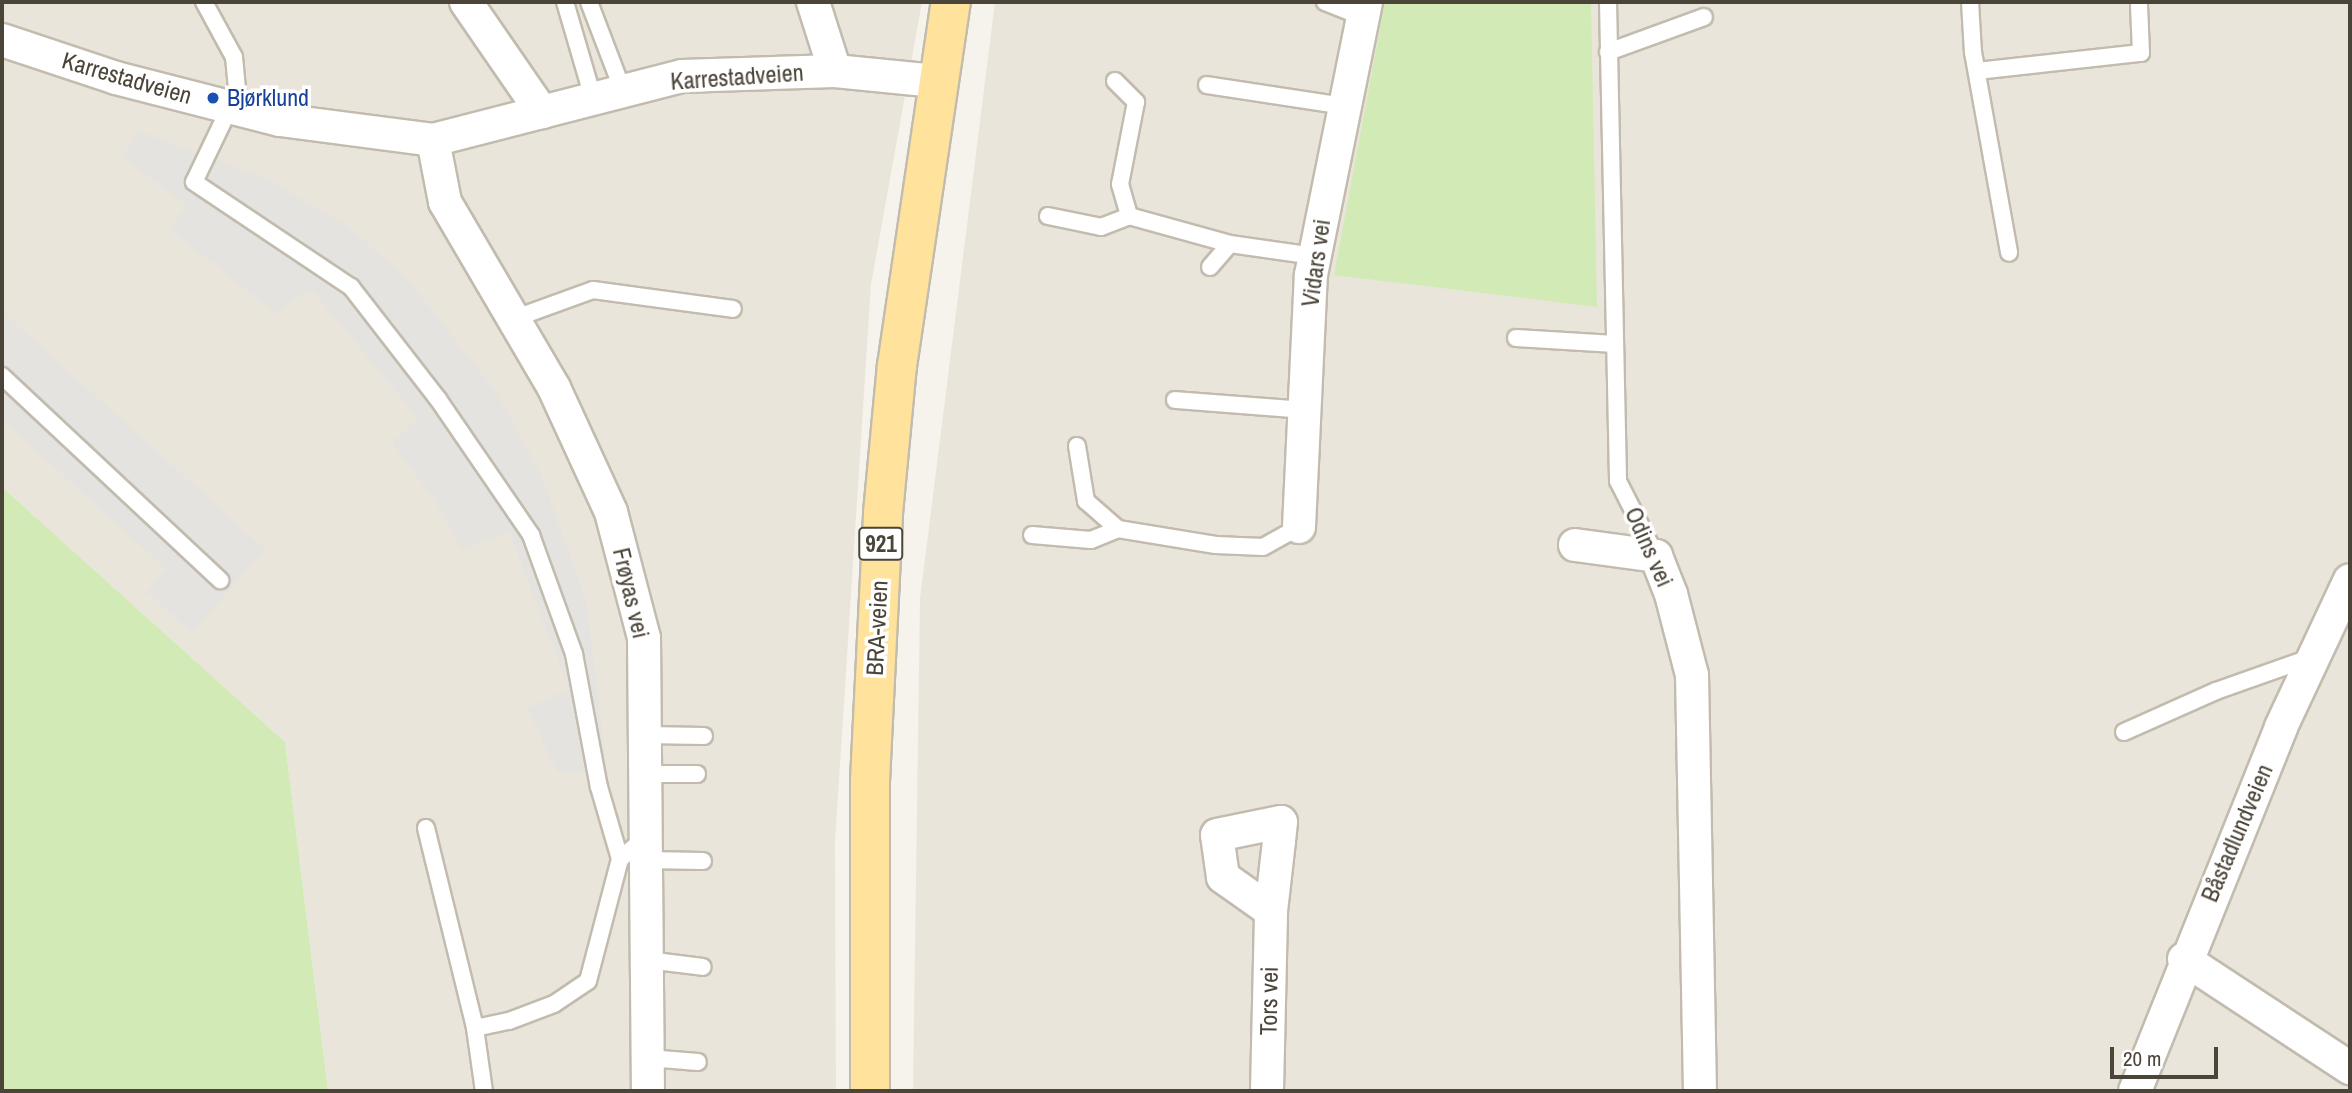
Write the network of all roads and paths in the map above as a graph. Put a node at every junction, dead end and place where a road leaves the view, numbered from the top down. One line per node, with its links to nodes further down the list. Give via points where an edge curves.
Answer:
1 (204, 2): 22 (lane, via 234,57)
2 (466, 2): 23 (street)
3 (565, 2): 20 (lane)
4 (589, 2): 20 (lane)
5 (813, 2): 15 (street)
6 (951, 2): 17 (main road, BRA-veien / 921)
7 (1325, 2): 11 (lane)
8 (1608, 2): 14 (lane, Odins vei)
9 (1970, 2): 16 (lane)
10 (2139, 5): 16 (lane, via 2141,53)
11 (1365, 9): 21 (street, Vidars vei)
12 (1704, 16): 14 (lane)
13 (2, 40): 22 (street, Karrestadveien, via 116,78)
14 (1608, 52): 34 (lane, Odins vei)
15 (835, 71): 17 (street, Karrestadveien); 20 (street, Karrestadveien, via 681,76)
16 (1977, 71): 28 (lane)
17 (936, 81): 65 (main road, BRA-veien / 921, via 897,366 883,513 870,781)
18 (1115, 81): 26 (lane, via 1136,102 1120,184)
19 (1208, 85): 21 (lane)
20 (608, 94): 23 (street, Karrestadveien)
21 (1345, 106): 29 (street, Vidars vei)
22 (234, 108): 24 (street, Karrestadveien, via 280,120); 53 (lane, via 194,182 352,287 438,399 531,535 574,654 599,787)
23 (541, 112): 24 (street, Karrestadveien)
24 (433, 140): 32 (street, Frøyas vei, via 445,202)
25 (1048, 216): 26 (lane, via 1101,227)
26 (1129, 216): 27 (lane)
27 (1230, 243): 29 (lane); 30 (lane)
28 (2009, 253)
29 (1314, 256): 37 (street, Vidars vei)
30 (1210, 267)
31 (733, 309): 32 (lane, via 593,290)
32 (513, 319): 48 (street, Frøyas vei, via 554,388 611,512 644,638)
33 (1516, 338): 34 (lane)
34 (1615, 344): 43 (lane, Odins vei, via 1618,481)
35 (2, 376): 44 (lane)
36 (1175, 400): 37 (lane)
37 (1304, 410): 39 (street, Vidars vei)
38 (1077, 446): 40 (lane, via 1086,501)
39 (1299, 527): 40 (lane, via 1263,547 1216,545)
40 (1118, 529): 41 (lane, via 1091,540)
41 (1032, 534)
42 (1575, 545): 43 (street)
43 (1656, 556): 67 (street, Odins vei, via 1692,675)
44 (219, 580)
45 (2350, 580): 46 (street, Båstadlundveien)
46 (2312, 657): 47 (lane, via 2216,691); 56 (street, Båstadlundveien)
47 (2124, 732)
48 (645, 735): 49 (lane); 50 (street, Frøyas vei)
49 (704, 736)
50 (645, 774): 51 (lane); 53 (street, Frøyas vei)
51 (697, 774)
52 (426, 828): 59 (lane)
53 (637, 852): 54 (lane); 57 (street, Frøyas vei); 59 (lane, via 587,981 554,1004)
54 (703, 862)
55 (1271, 911): 66 (street, Tors vei)
56 (2184, 959): 62 (street); 68 (street, Båstadlundveien)
57 (647, 960): 58 (lane); 60 (street, Frøyas vei)
58 (703, 967)
59 (475, 1028): 63 (lane)
60 (648, 1058): 61 (lane); 64 (street, Frøyas vei)
61 (698, 1062)
62 (2350, 1068)
63 (484, 1091)
64 (648, 1091)
65 (870, 1091)
66 (1267, 1091)
67 (1700, 1091)
68 (2134, 1091)

